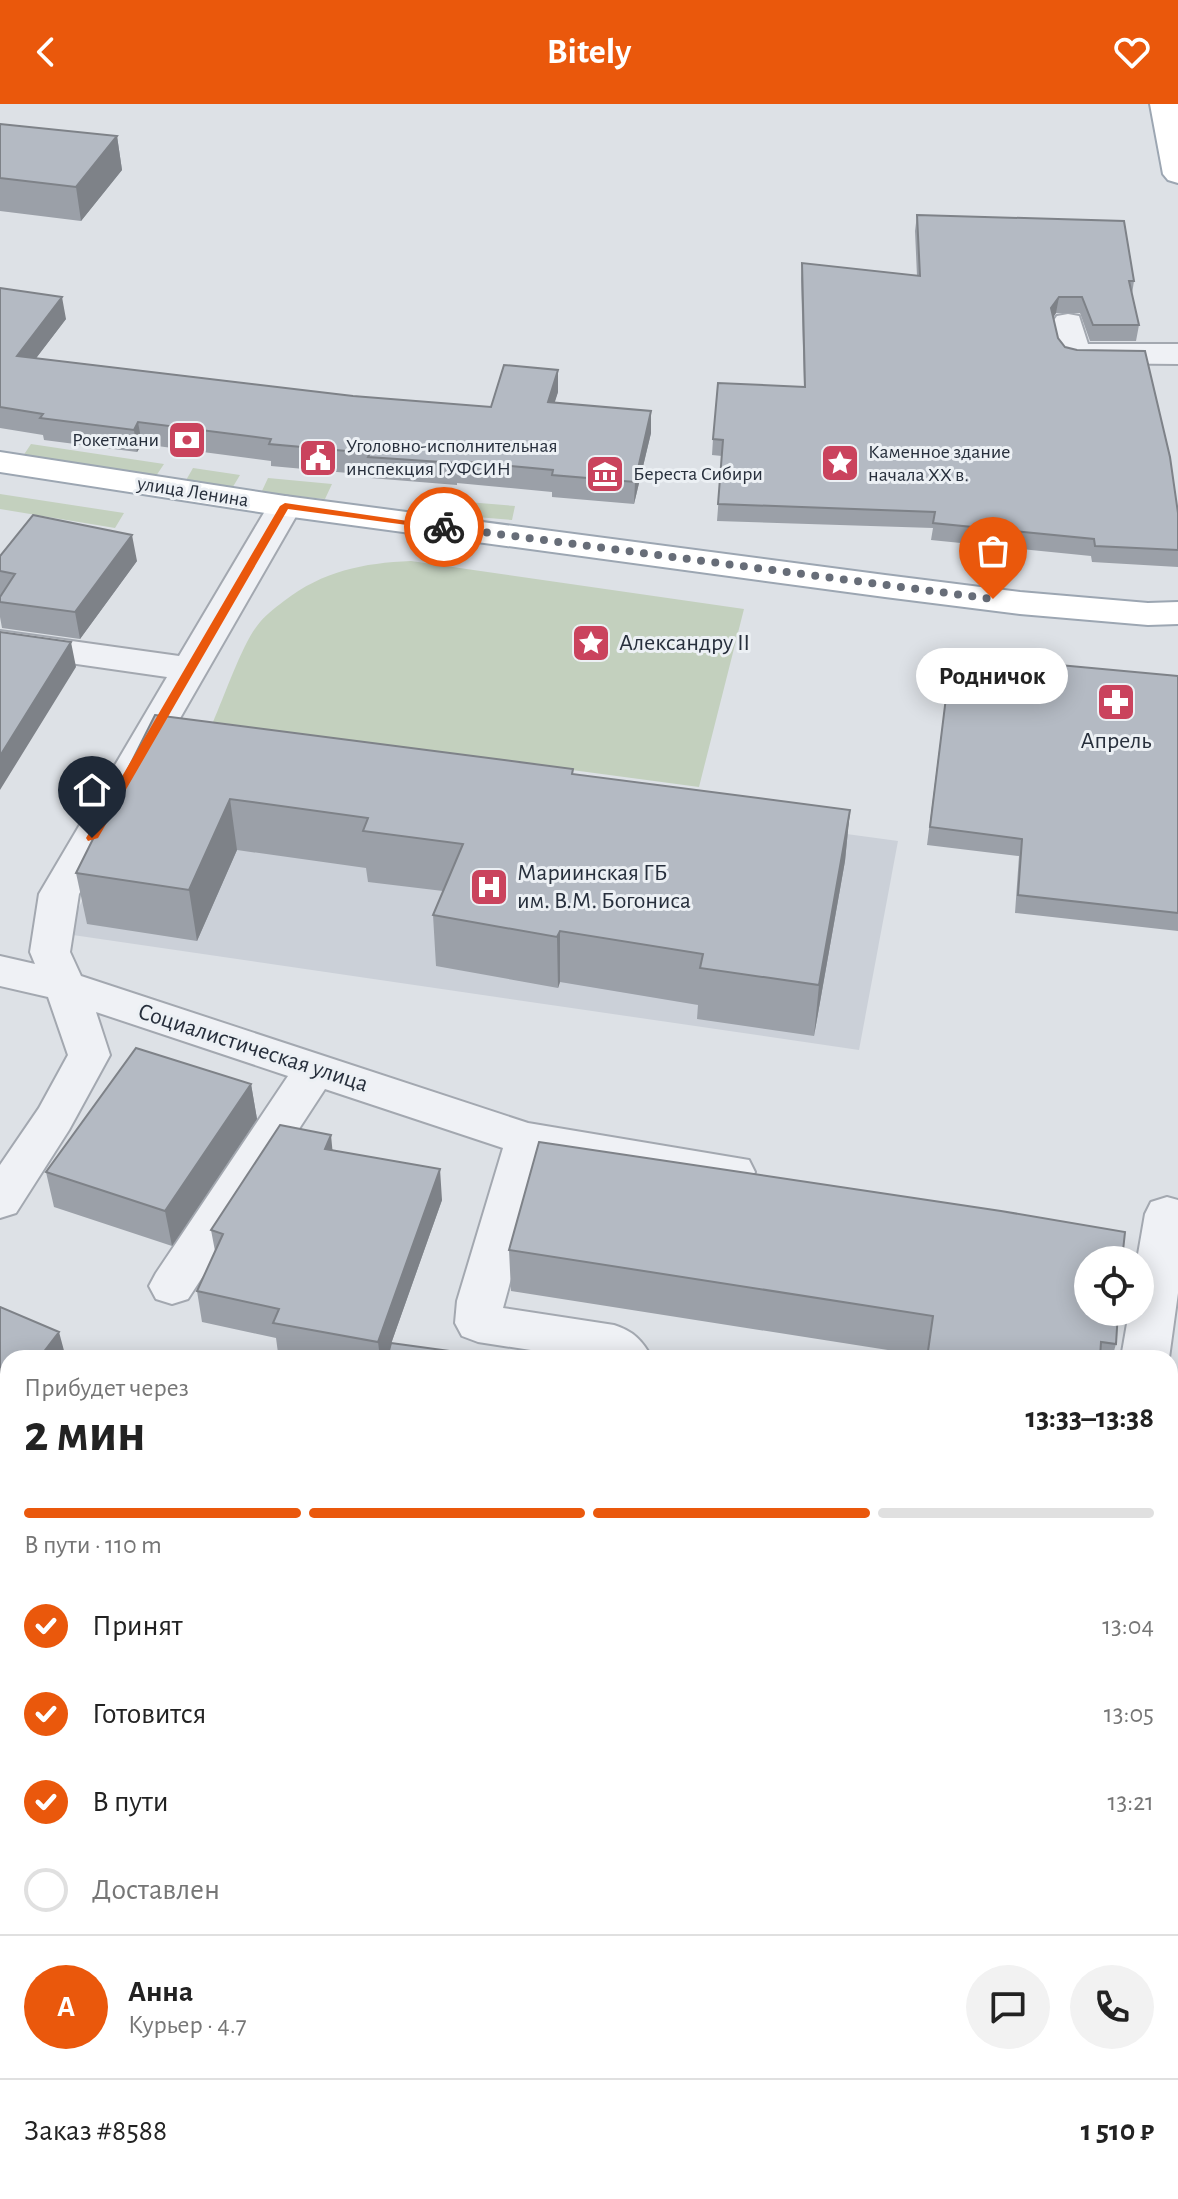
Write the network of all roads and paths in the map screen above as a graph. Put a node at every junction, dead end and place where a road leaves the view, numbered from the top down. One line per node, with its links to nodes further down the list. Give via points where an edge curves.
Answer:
1 (1164, 104): 2 (main road)
2 (1178, 174)
3 (1068, 323): 4 (street, via 1074,353)
4 (1178, 354)
5 (0, 462): 6 (main road, улица Ленина)
6 (285, 506): 7 (main road, улица Ленина, via 885,586); 9 (street)
7 (1163, 614)
8 (0, 642): 9 (street)
9 (190, 669): 11 (street, via 59,894 50,952)
10 (0, 971): 11 (street, Социалистическая улица)
11 (65, 986): 12 (street, Социалистическая улица); 15 (street, via 89,1055)
12 (316, 1069): 13 (street, Социалистическая улица); 17 (street)
13 (516, 1135): 14 (street, Социалистическая улица); 18 (street, via 478,1323 614,1344)
14 (775, 1179)
15 (0, 1201)
16 (1167, 1214): 19 (street)
17 (172, 1286)
18 (620, 1350)
19 (1146, 1350)

